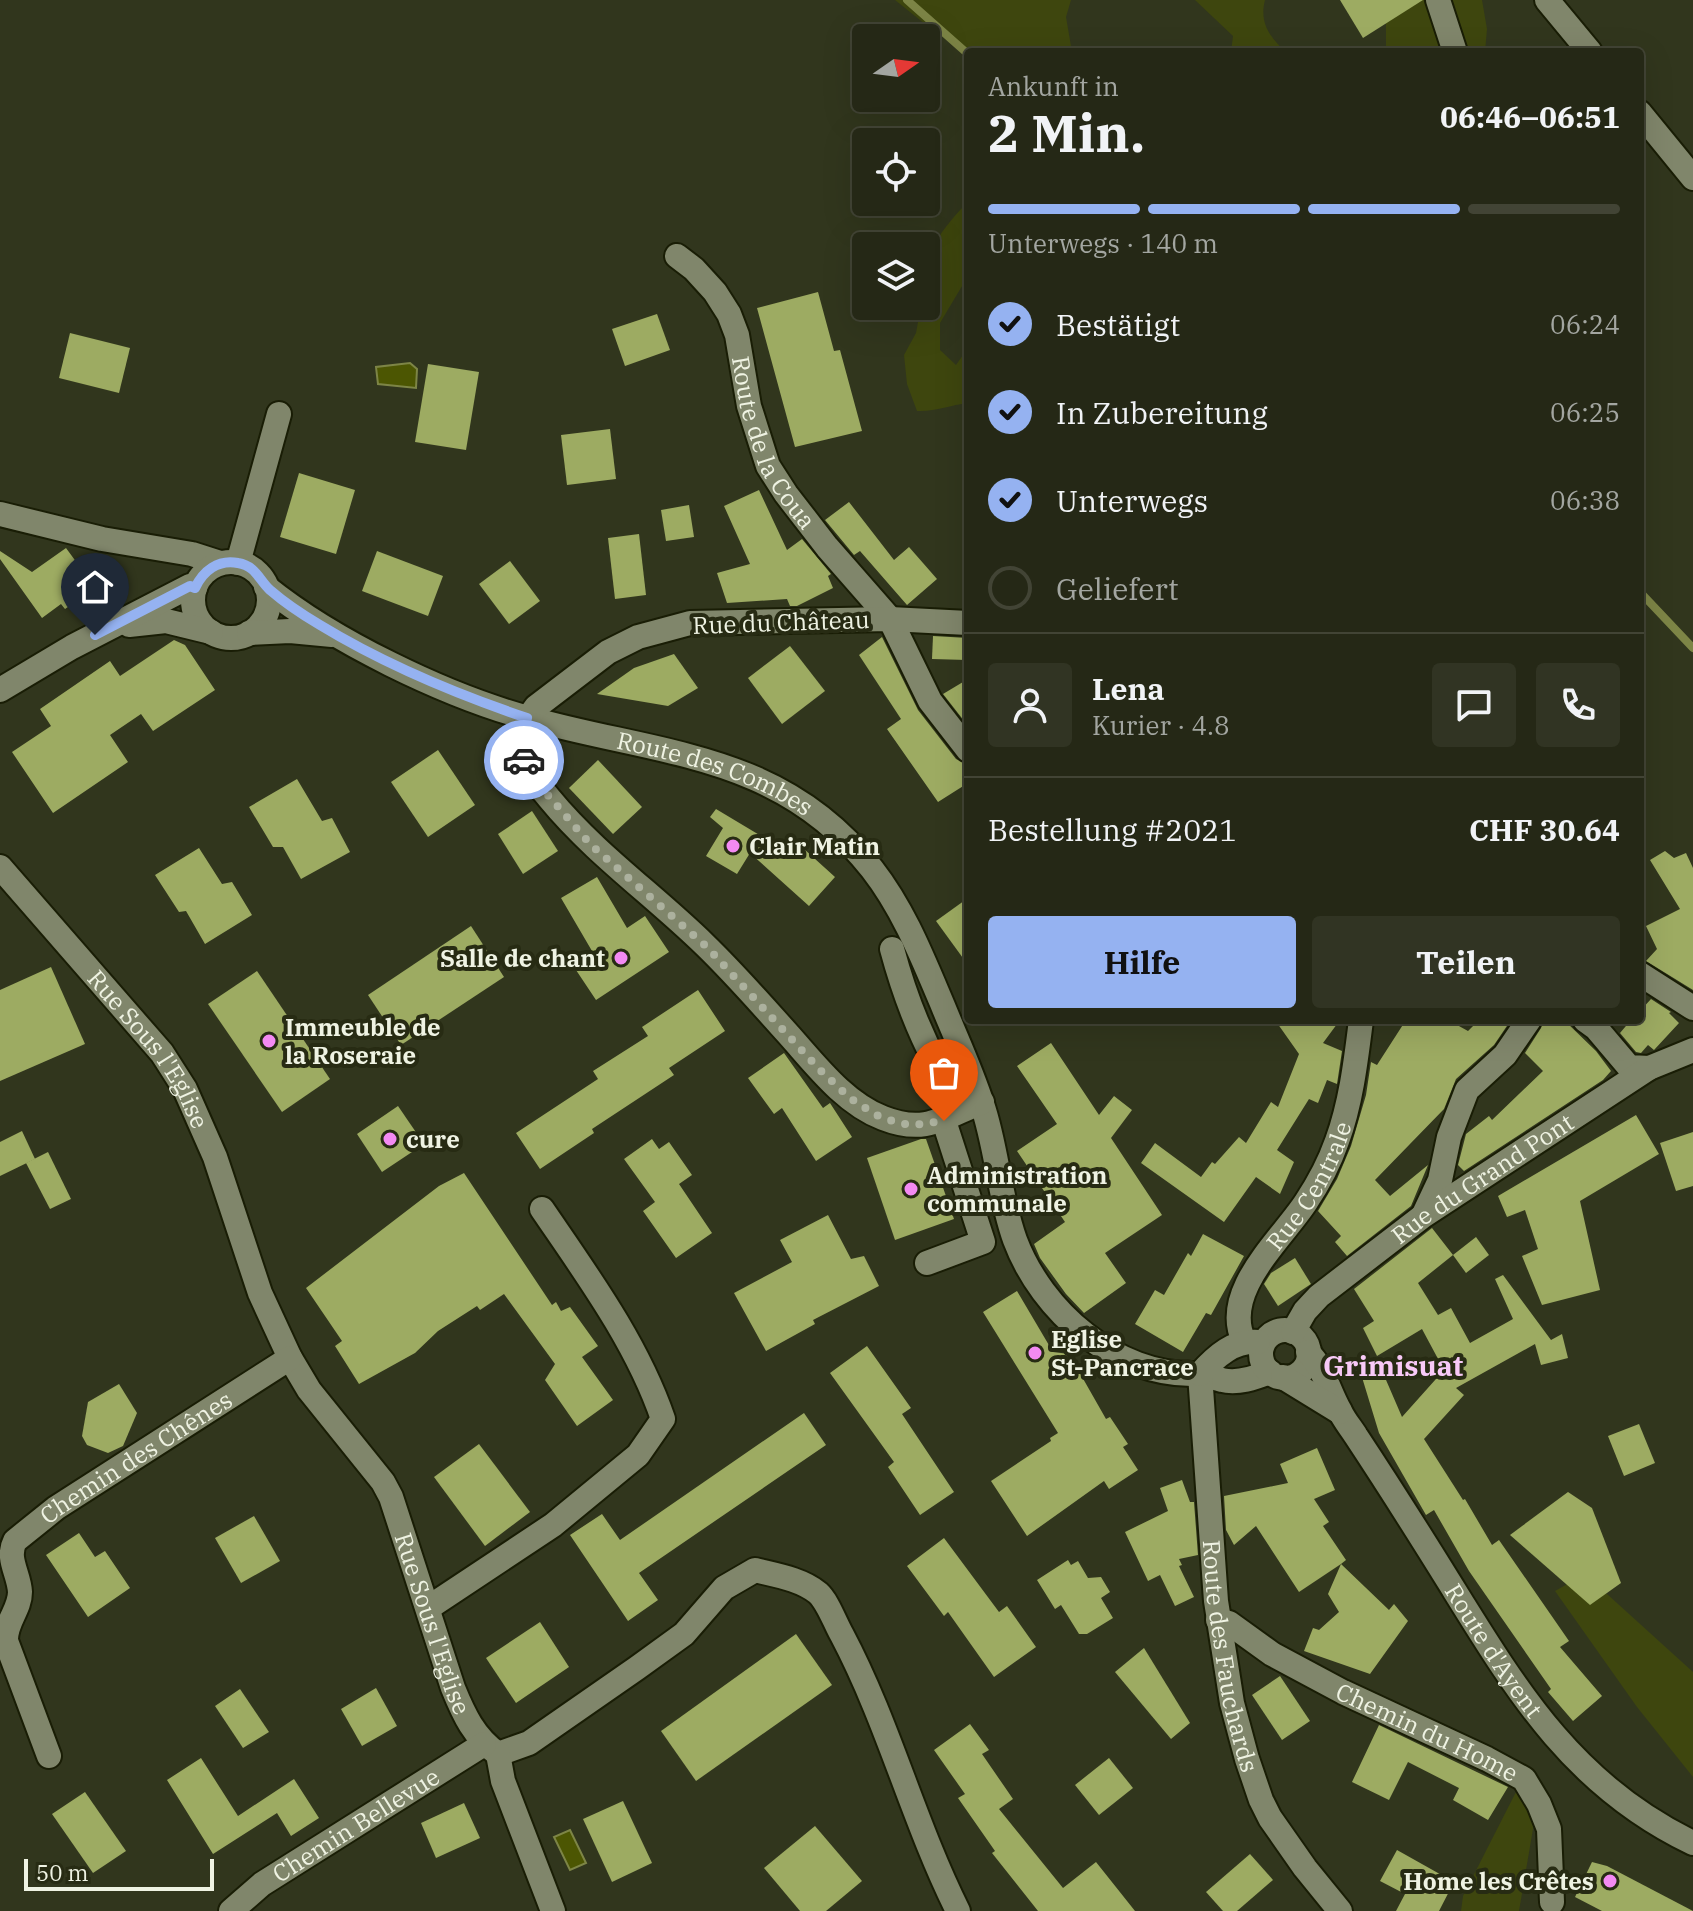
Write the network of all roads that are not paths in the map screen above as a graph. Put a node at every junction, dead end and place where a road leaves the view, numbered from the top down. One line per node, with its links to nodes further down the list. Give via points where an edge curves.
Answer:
1 (1438, 0): 3 (street)
2 (1547, 0): 4 (street)
3 (1454, 48)
4 (1587, 48)
5 (1644, 118): 6 (street)
6 (1693, 178)
7 (677, 256): 14 (street, Route de la Coua, via 715,292 729,314 768,466 827,547)
8 (279, 414): 11 (street)
9 (0, 514): 10 (street)
10 (170, 551): 11 (street); 12 (street)
11 (229, 563): 12 (street, Route des Combes, via 202,575); 13 (street, Route des Combes, via 255,571)
12 (192, 587): 16 (street, Route des Combes); 17 (street, via 195,612)
13 (266, 587): 18 (street, via 267,610); 19 (street, Route des Combes)
14 (890, 619): 15 (street, Rue du Château); 21 (street, Rue du Château, via 690,623 608,652); 22 (street, Route de la Coua, via 930,701)
15 (964, 623)
16 (114, 627): 17 (street, Route des Combes, via 166,621); 20 (street, Route des Combes)
17 (211, 632): 18 (street, Route des Combes, via 228,638)
18 (249, 633): 19 (street, Route des Combes)
19 (339, 636): 21 (street, Route des Combes, via 474,700)
20 (0, 690)
21 (527, 718): 32 (street, via 521,741 525,764 559,810 707,947 861,1107 906,1125); 32 (street, Route des Combes, via 742,772 790,795 829,823 875,872 921,956)
22 (964, 745)
23 (0, 867): 39 (street, Rue Sous l'Eglise, via 162,1053 185,1089 215,1157 260,1293)
24 (892, 949): 32 (street, via 903,991)
25 (1644, 977): 26 (street)
26 (1693, 1008)
27 (1361, 1024): 37 (street, Rue Centrale, via 1337,1142 1307,1201 1247,1285 1239,1331)
28 (1520, 1024): 34 (street, via 1505,1055 1467,1090 1440,1180)
29 (1590, 1024): 31 (street, via 1629,1067)
30 (1693, 1050): 31 (street, Rue du Grand Pont)
31 (1649, 1068): 34 (street, Rue du Grand Pont)
32 (963, 1111): 35 (street, via 983,1242); 40 (street, Route des Combes, via 1026,1265 1056,1307 1114,1353 1159,1372)
33 (542, 1209): 43 (street, via 627,1340 663,1419 638,1455 553,1525)
34 (1423, 1216): 36 (street, Rue du Grand Pont, via 1319,1296)
35 (927, 1263)
36 (1293, 1332): 37 (street, via 1279,1330); 38 (street, Route d'Ayent)
37 (1254, 1342): 40 (street, via 1215,1357); 41 (street)
38 (1308, 1352): 41 (street, via 1293,1376); 42 (street, Route d'Ayent, via 1320,1365)
39 (290, 1358): 43 (street, Rue Sous l'Eglise, via 383,1482); 46 (street, Chemin des Chênes, via 56,1508 15,1541 11,1559 19,1580 19,1602 5,1630 6,1641)
40 (1200, 1374): 41 (street, Route des Combes, via 1226,1382); 44 (street, Route des Fauchards)
41 (1276, 1375): 42 (street, Route d'Ayent)
42 (1340, 1412): 47 (street, Route d'Ayent, via 1545,1727 1618,1797)
43 (428, 1608): 45 (street, Rue Sous l'Eglise, via 465,1717)
44 (1218, 1620): 48 (street, Chemin du Home, via 1343,1692 1524,1779 1549,1829); 52 (street, Route des Fauchards, via 1232,1703 1261,1800 1283,1838)
45 (491, 1749): 49 (street, Chemin Bellevue, via 262,1884); 50 (street, Rue Sous l'Eglise); 51 (street, via 529,1743 684,1634 724,1588 755,1570 789,1578 819,1593 854,1659)
46 (49, 1756)
47 (1693, 1843)
48 (1552, 1902)
49 (231, 1911)
50 (553, 1911)
51 (958, 1911)
52 (1340, 1911)

